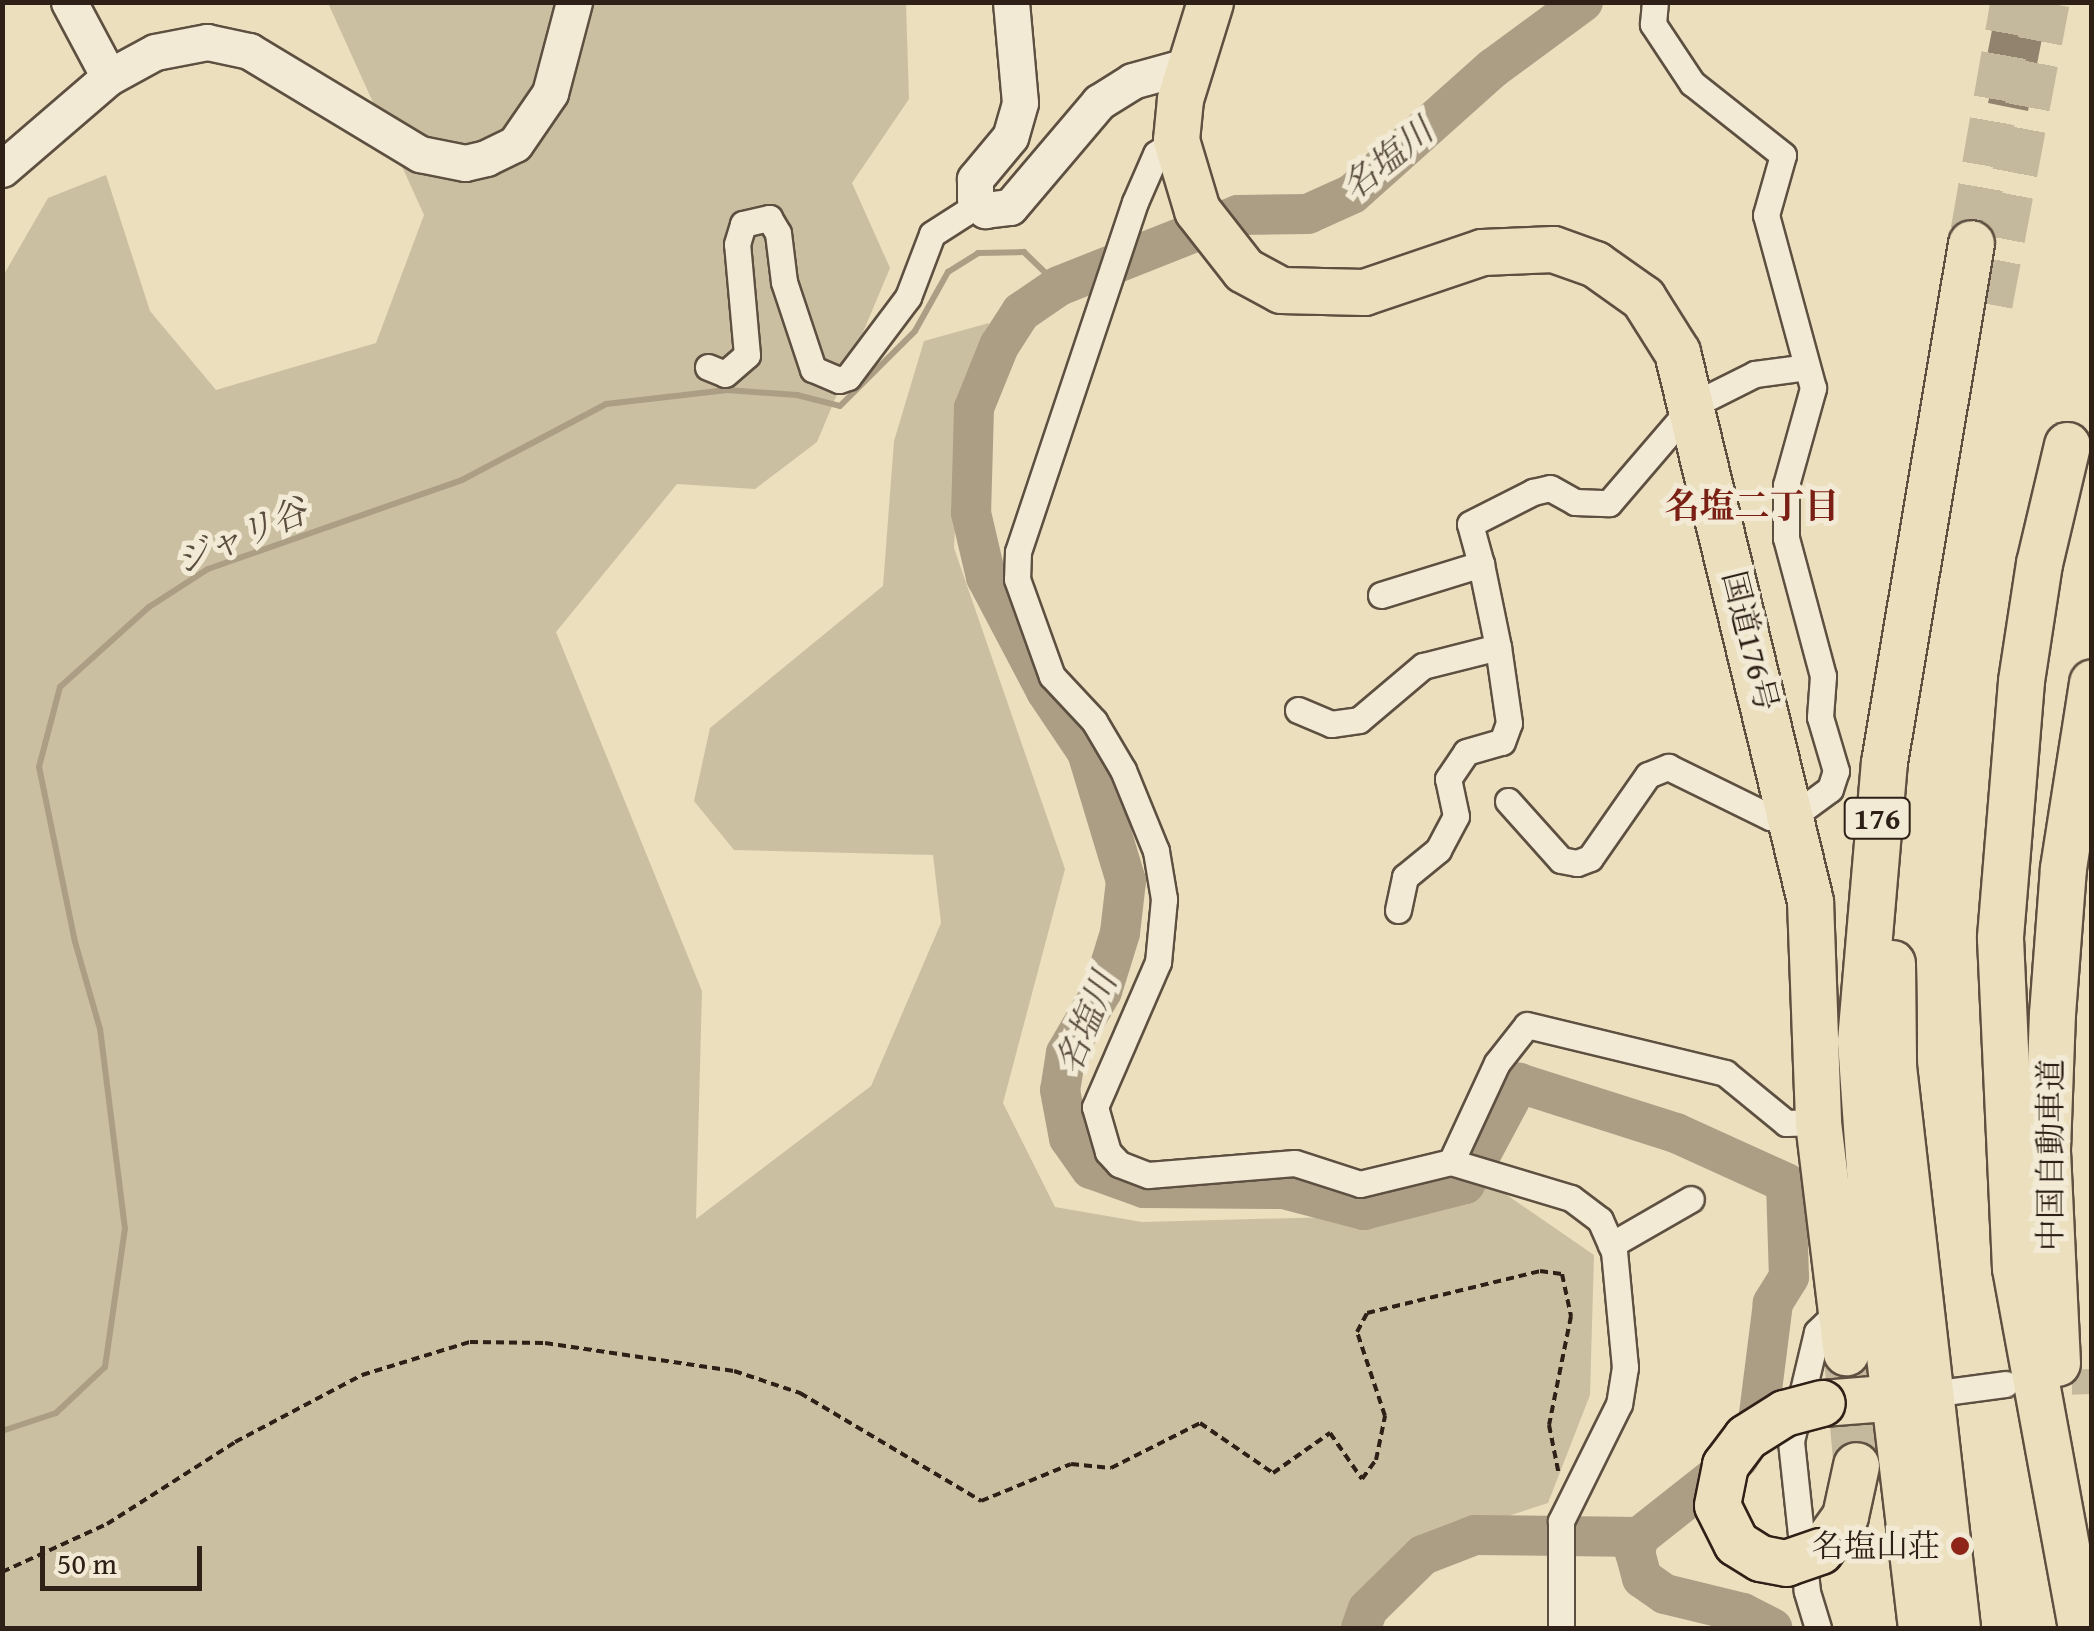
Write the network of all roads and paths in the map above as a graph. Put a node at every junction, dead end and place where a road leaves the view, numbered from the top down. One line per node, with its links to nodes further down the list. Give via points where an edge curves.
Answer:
1 (69, 2): 7 (street)
2 (574, 2): 7 (street, via 564,61 532,123 515,144 464,163 420,154 234,47 185,44)
3 (1012, 2): 10 (street, via 1020,103 1010,137 974,178)
4 (1210, 2): 6 (highway, 国道176号 / 176)
5 (1655, 2): 13 (street, via 1653,24 1692,83 1782,155 1766,215)
6 (1190, 65): 8 (highway, 国道176号 / 176); 10 (street, via 1132,81 1099,102 1010,206 994,212)
7 (109, 77): 9 (street)
8 (1176, 140): 15 (highway, 国道176号 / 176, via 1196,210 1244,270 1281,290 1364,292 1502,248 1576,255 1642,298 1676,352); 26 (street, via 1156,154 1134,202 1018,552 1017,579 1052,676 1094,720 1124,770 1156,851 1164,899 1158,962 1095,1106 1099,1132 1119,1164 1148,1175 1294,1163 1360,1184)
9 (2, 169)
10 (979, 204): 14 (street, via 932,234 908,297 848,378 839,380 813,369 769,218 743,224 737,244 747,355 725,374)
11 (1971, 243): 31 (highway, 176, via 1884,762 1860,1041)
12 (1990, 304): 31 (highway, 176, via 1933,616 1892,924 1892,1066)
13 (1808, 367): 15 (street, via 1756,374); 23 (street, via 1813,388 1786,484 1786,538 1822,676 1820,717 1836,771 1830,789)
14 (708, 368)
15 (1693, 405): 17 (street, via 1609,504 1575,502 1550,488 1470,524); 23 (highway, 国道176号 / 176)
16 (2067, 445): 39 (highway, via 2039,562 2021,680 2000,938 2016,1268 2027,1361)
17 (1481, 564): 18 (street); 19 (street)
18 (1381, 595)
19 (1498, 647): 21 (street, via 1422,666 1359,720 1331,724); 24 (street, via 1509,723 1502,742 1466,752 1448,779 1456,816 1438,850 1405,877)
20 (2092, 682): 40 (highway, 中国自動車道, via 2062,868 2047,1149 2062,1433)
21 (1298, 710)
22 (1508, 801): 23 (street, via 1561,860 1576,862 1590,858 1648,775 1668,767 1749,810)
23 (1792, 817): 25 (highway, 国道176号 / 176, via 1815,947)
24 (1398, 910)
25 (1818, 1122): 26 (street, via 1786,1123 1725,1074 1527,1025 1498,1064); 29 (highway, 国道176号 / 176)
26 (1451, 1162): 28 (street, via 1570,1198 1600,1220)
27 (1691, 1199): 28 (street)
28 (1611, 1245): 33 (street, via 1623,1308 1619,1404)
29 (1843, 1331): 36 (street, via 1816,1332 1791,1441 1807,1592)
30 (2005, 1384): 31 (street)
31 (1912, 1396): 32 (highway, bridge, via 1784,1413 1746,1438 1725,1465 1717,1504 1736,1543 1760,1558 1786,1563 1820,1551 1845,1516); 37 (highway, 176); 38 (highway, 176)
32 (1856, 1465)
33 (1569, 1496): 34 (path, via 1552,1462 1549,1425 1571,1316 1562,1274 1540,1271 1367,1312 1357,1332 1384,1416 1376,1460 1362,1479 1330,1433 1273,1473 1200,1423 1112,1468 1071,1464 981,1501 800,1394 734,1371 545,1343 470,1342 362,1375 235,1442 107,1524); 35 (street, via 1561,1521)
34 (2, 1572)
35 (1561, 1628)
36 (1818, 1628)
37 (1921, 1628)
38 (1957, 1628)
39 (2081, 1628)
40 (2089, 1628)

